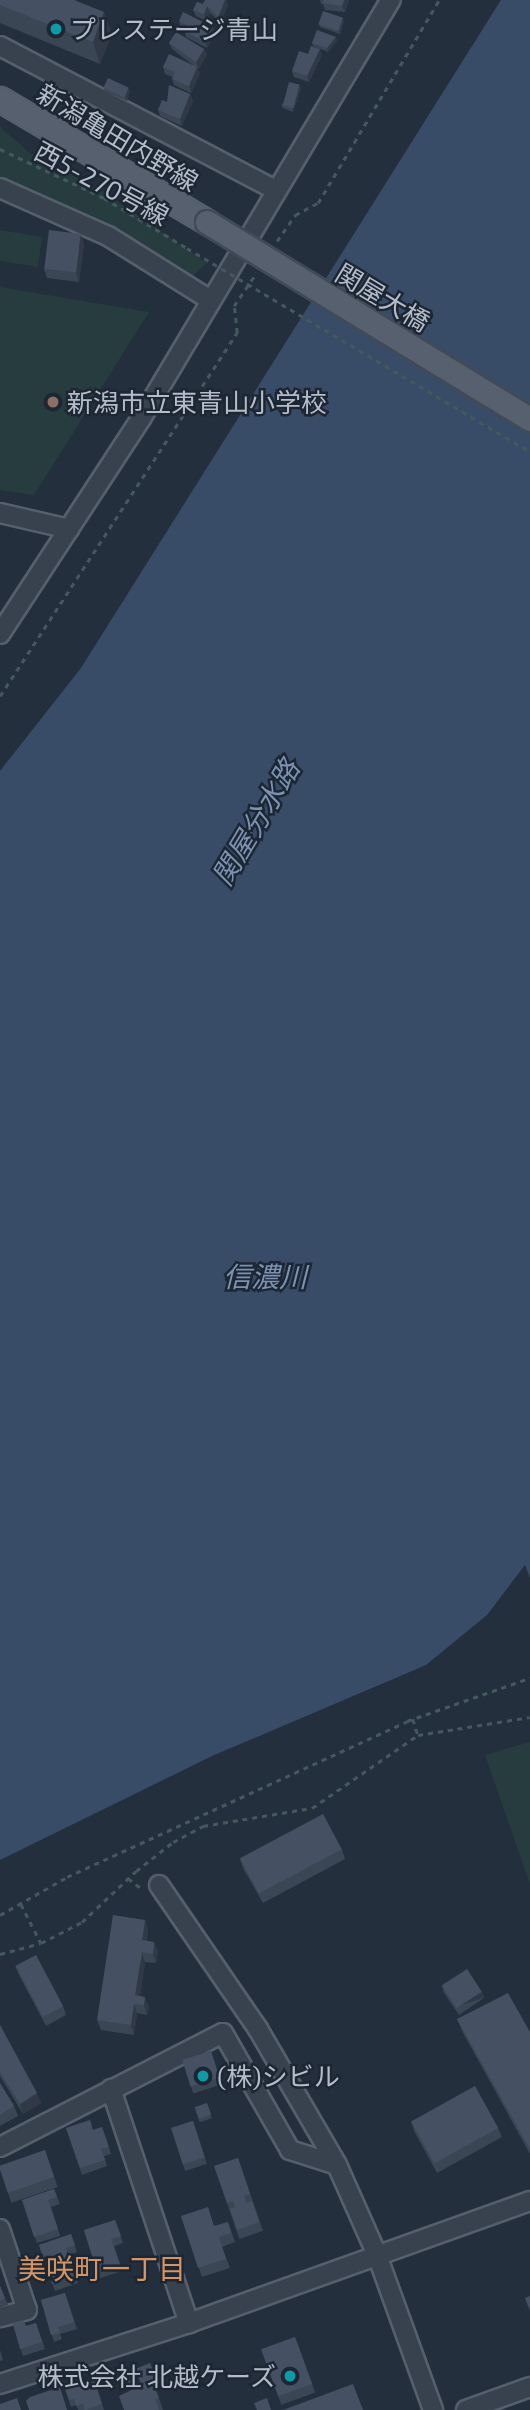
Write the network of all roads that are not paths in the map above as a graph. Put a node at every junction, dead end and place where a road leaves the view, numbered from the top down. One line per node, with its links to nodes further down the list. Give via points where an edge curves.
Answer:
1 (391, 0): 5 (street)
2 (0, 46): 5 (street)
3 (0, 99): 6 (main road, 新潟亀田内野線)
4 (0, 188): 7 (street, via 108,236)
5 (275, 190): 7 (street)
6 (207, 222): 8 (main road, 関屋大橋, bridge)
7 (209, 299): 10 (street, via 142,416)
8 (530, 419)
9 (0, 513): 10 (street)
10 (69, 529): 11 (street)
11 (0, 634)
12 (159, 1885): 15 (street, via 258,2029)
13 (111, 2089): 14 (street); 15 (street, via 223,2033 290,2150); 20 (street)
14 (0, 2147)
15 (337, 2165): 18 (street)
16 (530, 2201): 18 (street)
17 (0, 2229): 19 (street, via 27,2310)
18 (377, 2255): 20 (street); 23 (street)
19 (0, 2317)
20 (189, 2323): 21 (street)
21 (0, 2384)
22 (530, 2387): 24 (street)
23 (433, 2410)
24 (466, 2410)

